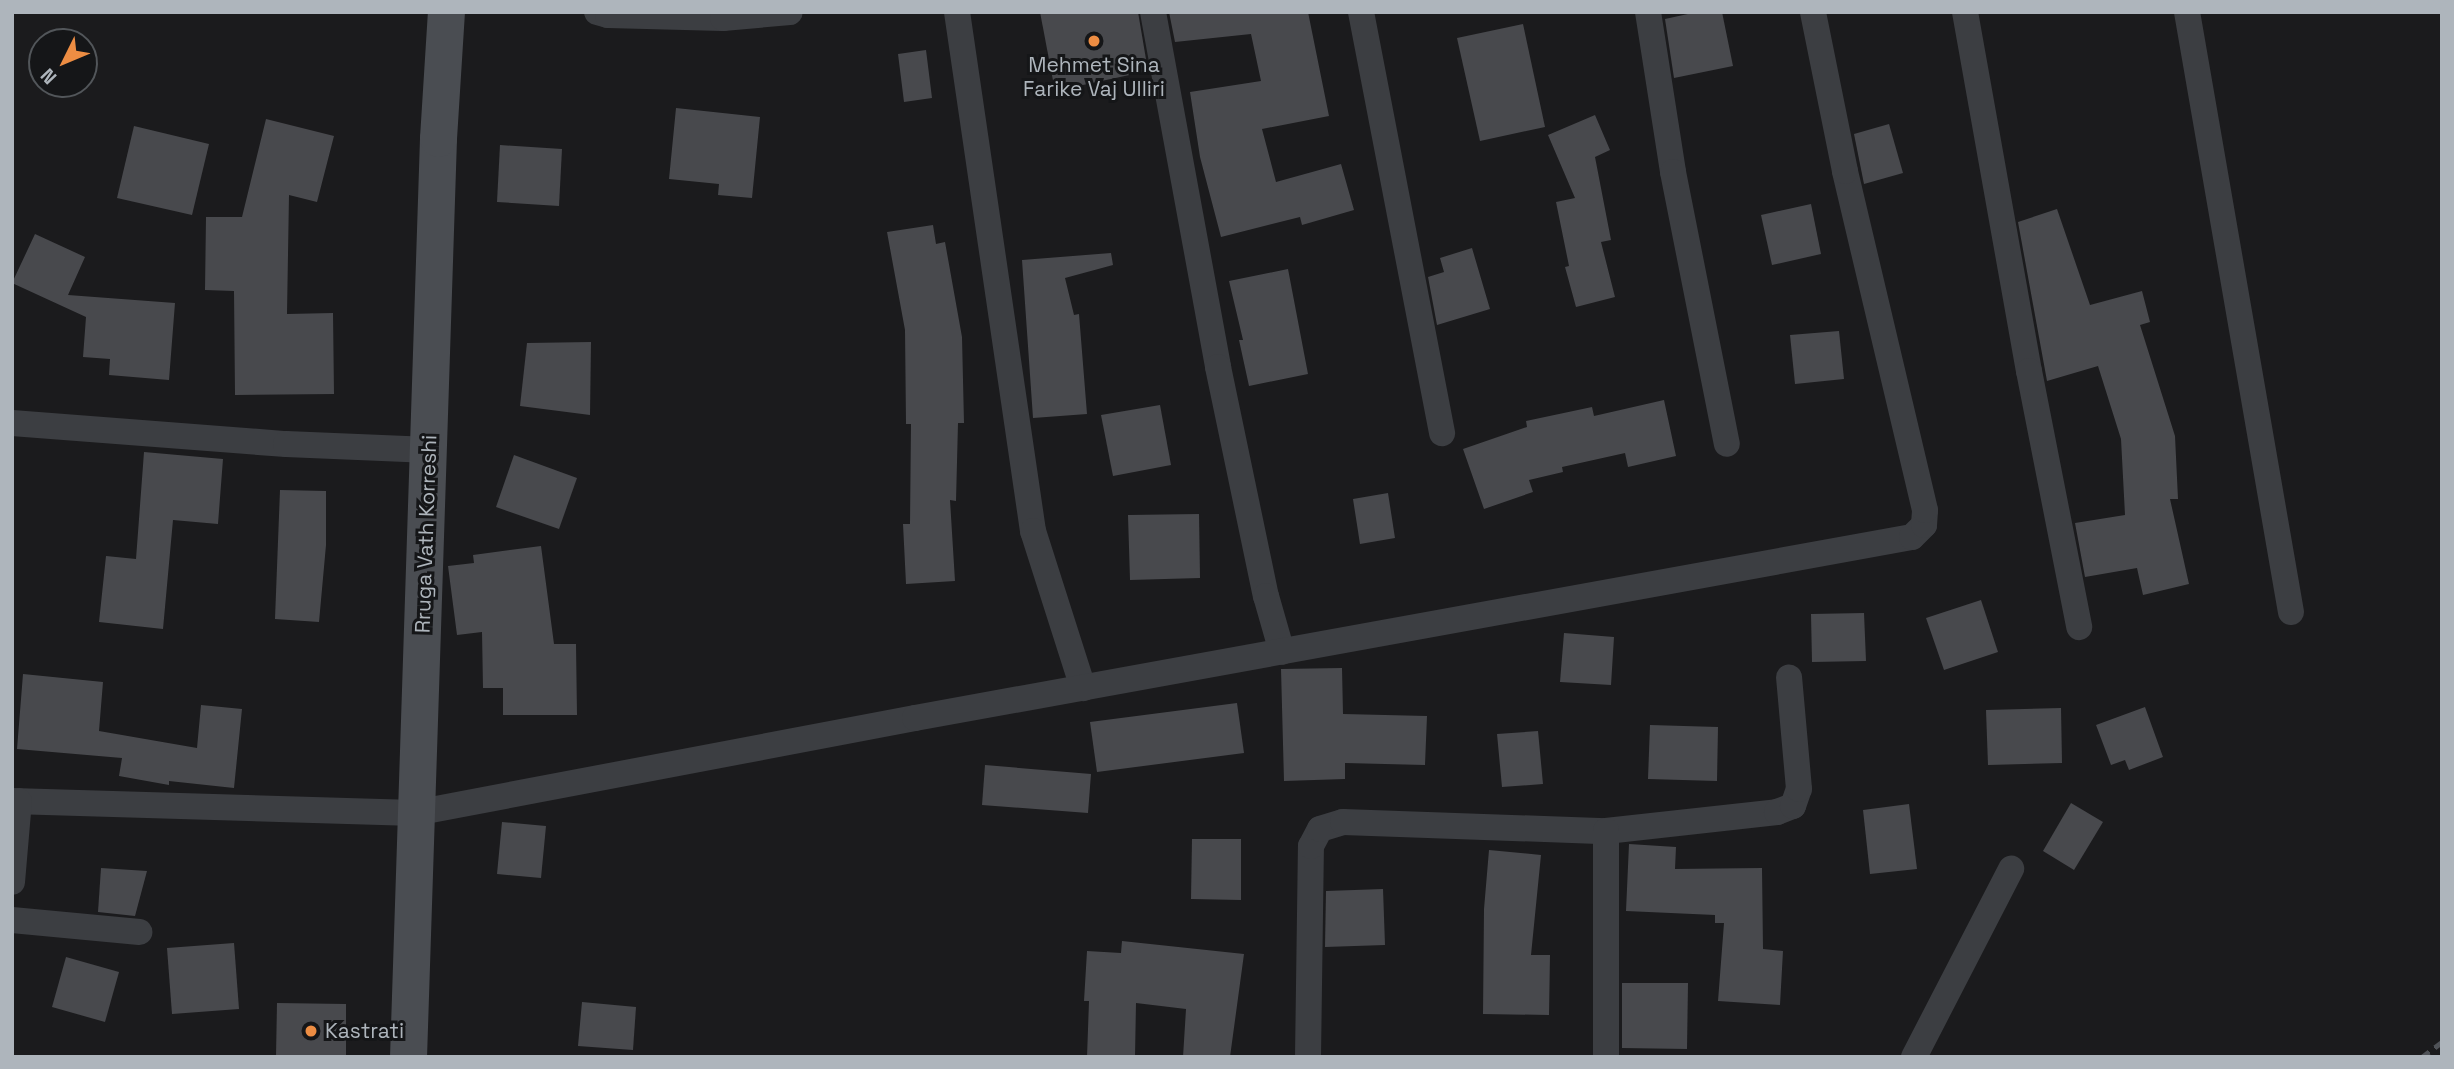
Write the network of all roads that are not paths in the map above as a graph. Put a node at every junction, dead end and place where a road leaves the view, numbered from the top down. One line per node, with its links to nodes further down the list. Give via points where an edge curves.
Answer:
1 (446, 12): 14 (main road, Rruga Vath Korreshi)
2 (597, 12): 3 (street, via 723,18)
3 (790, 12)
4 (957, 12): 19 (street, via 1033,530)
5 (1153, 12): 17 (street, via 1218,367)
6 (1360, 12): 12 (street)
7 (1648, 12): 13 (street, via 1673,172)
8 (1813, 12): 17 (street, via 1925,510 1923,525 1912,537)
9 (1965, 12): 16 (street)
10 (2187, 12): 15 (street)
11 (12, 423): 14 (street)
12 (1442, 433)
13 (1727, 444)
14 (430, 450): 21 (main road, Rruga Vath Korreshi)
15 (2291, 612)
16 (2079, 626)
17 (1282, 652): 19 (street)
18 (1788, 677): 22 (street, via 1800,789 1793,806 1777,812)
19 (1083, 688): 21 (street)
20 (16, 801): 21 (street); 24 (street)
21 (415, 813): 27 (main road, Rruga Vath Korreshi)
22 (1606, 831): 28 (street, via 1343,822 1320,829 1311,846); 29 (street)
23 (2011, 869): 30 (street)
24 (12, 882)
25 (12, 920): 26 (street)
26 (139, 932)
27 (408, 1057)
28 (1308, 1057)
29 (1606, 1057)
30 (1914, 1057)

